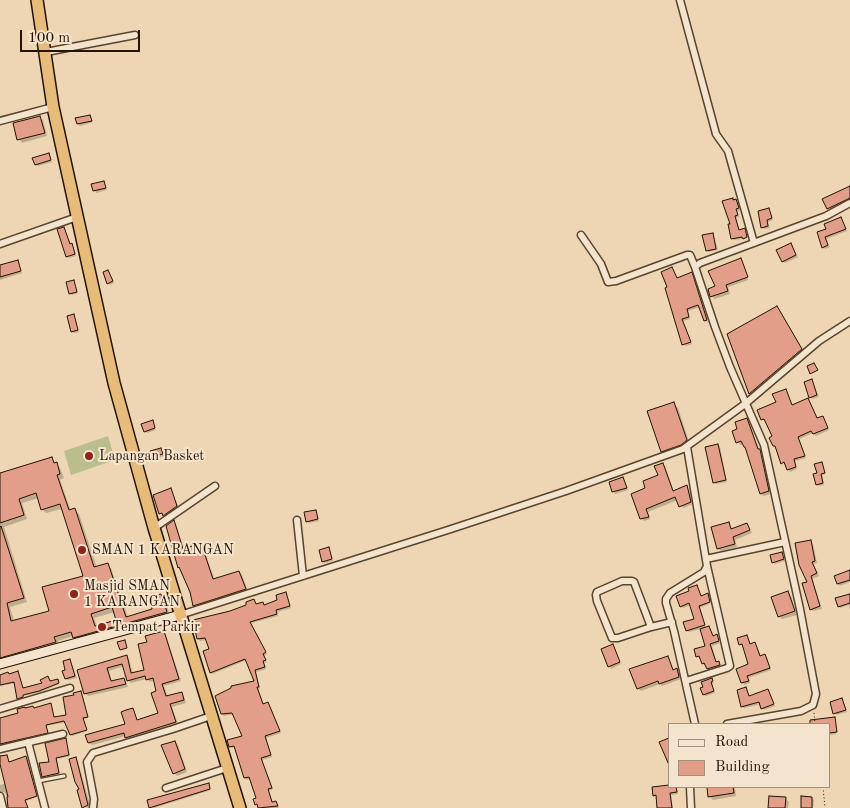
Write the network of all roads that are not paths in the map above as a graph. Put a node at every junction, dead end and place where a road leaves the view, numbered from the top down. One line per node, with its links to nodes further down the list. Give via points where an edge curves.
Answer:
1 (37, 0): 4 (highway)
2 (680, 0): 10 (street, via 716,134 728,151)
3 (135, 35): 4 (street)
4 (46, 52): 5 (highway)
5 (53, 107): 6 (street); 8 (highway)
6 (0, 121)
7 (850, 203): 10 (street, via 826,216)
8 (77, 217): 11 (street); 18 (highway, via 114,383)
9 (581, 235): 12 (street, via 601,264 608,282 687,255)
10 (754, 243): 12 (street)
11 (0, 244)
12 (695, 267): 14 (street)
13 (850, 321): 14 (street, via 819,342)
14 (745, 404): 15 (street); 19 (street, via 764,446)
15 (687, 447): 20 (street); 21 (street, via 566,491)
16 (215, 486): 18 (street)
17 (297, 520): 21 (street)
18 (154, 528): 22 (highway)
19 (785, 542): 20 (street); 30 (street, via 816,694 812,705 801,711)
20 (707, 563): 23 (street, via 704,572 668,596 666,603); 26 (street, via 730,666)
21 (303, 576): 22 (street)
22 (180, 615): 25 (street); 29 (highway)
23 (672, 622): 24 (street); 26 (street)
24 (651, 627): 24 (street, via 612,638 597,601 597,592 632,580)
25 (0, 664)
26 (686, 680): 31 (street)
27 (70, 688): 28 (street)
28 (0, 709)
29 (210, 716): 36 (highway); 44 (street, via 93,753 87,762)
30 (764, 721): 32 (street)
31 (695, 723)
32 (739, 723)
33 (63, 734): 34 (street)
34 (28, 742): 35 (street); 38 (street)
35 (0, 749)
36 (227, 768): 39 (street); 45 (highway)
37 (64, 776): 38 (lane)
38 (38, 781): 43 (street)
39 (166, 788)
40 (690, 788): 46 (street)
41 (0, 796): 42 (street)
42 (4, 808)
43 (45, 808)
44 (93, 808)
45 (240, 808)
46 (691, 808)

